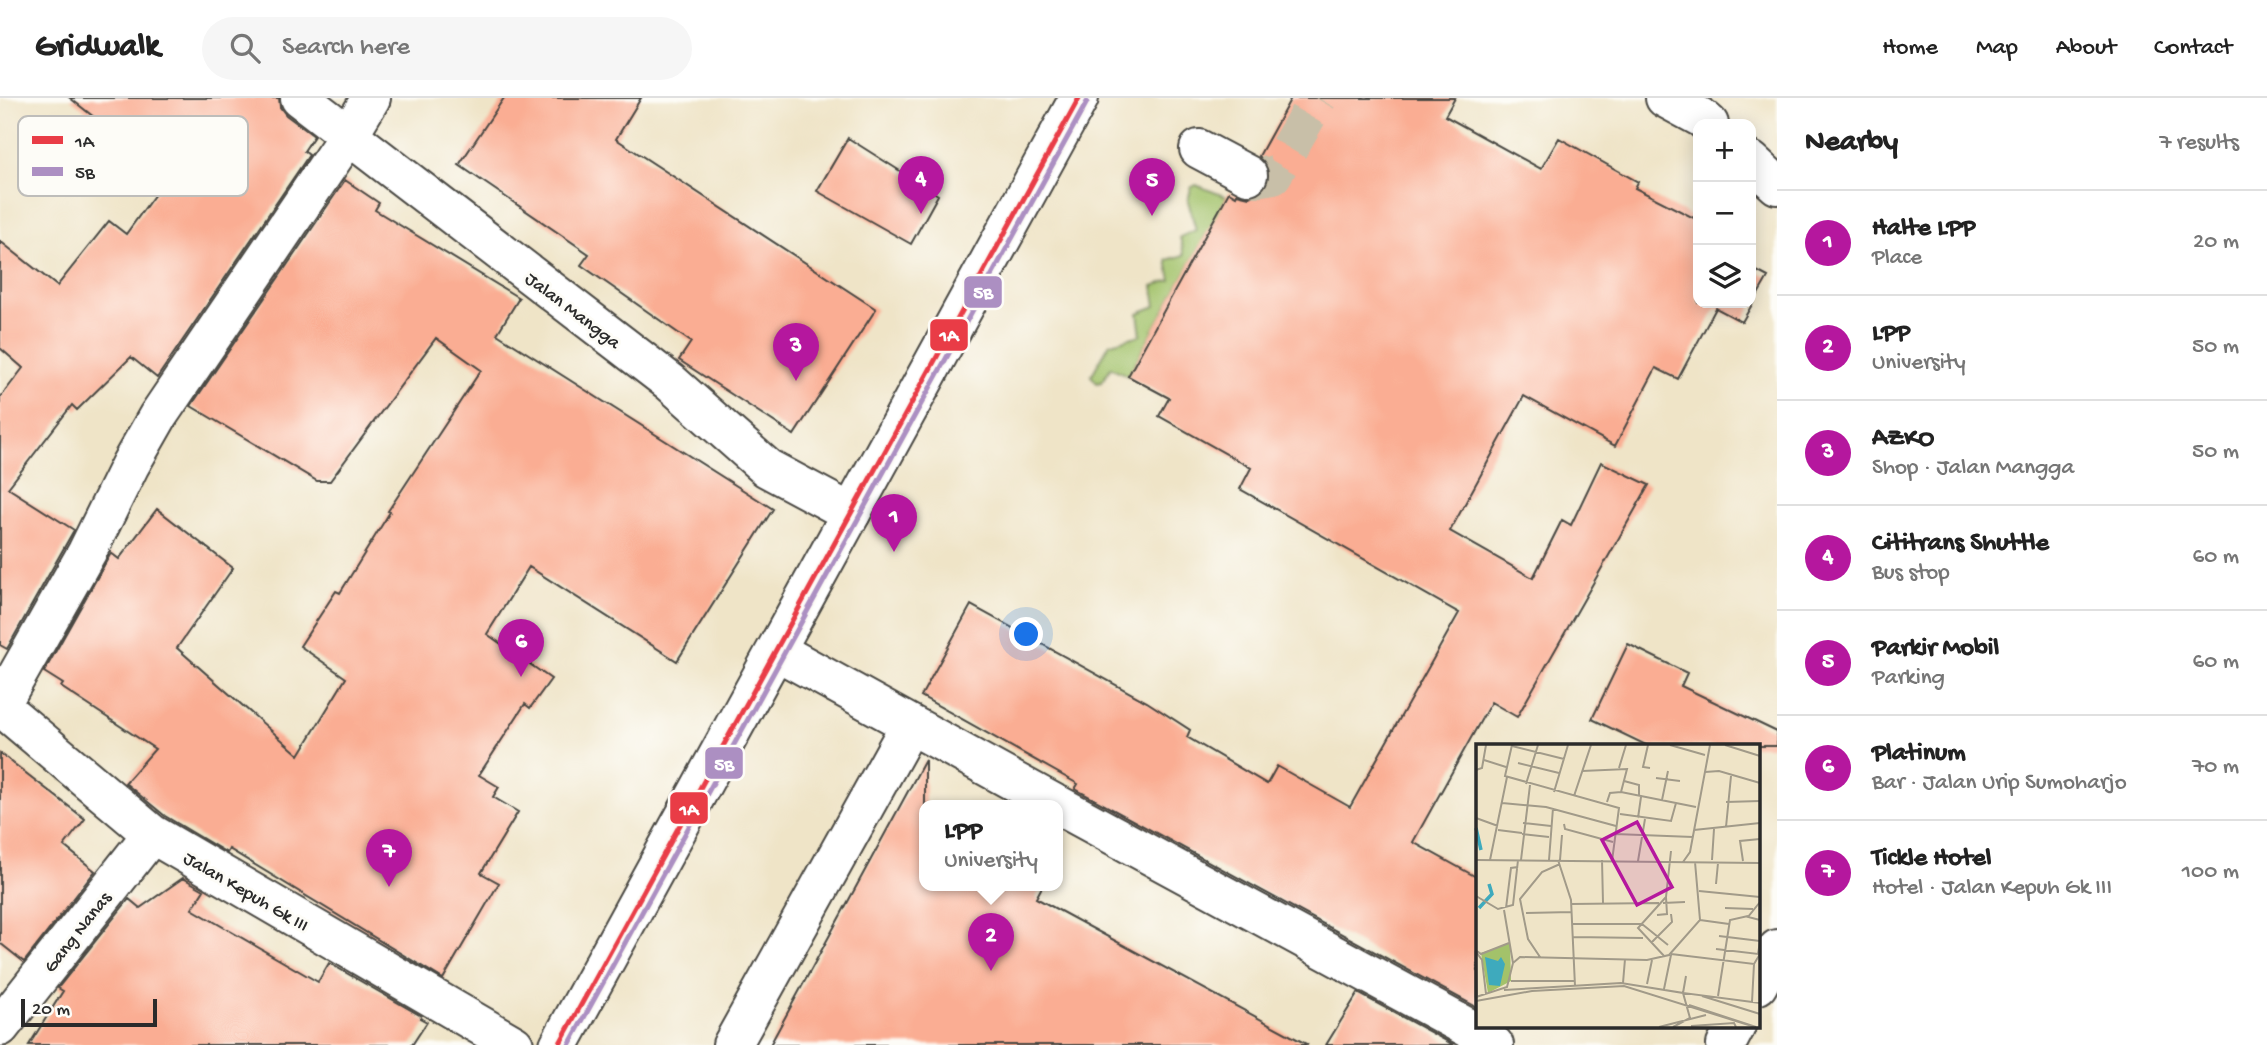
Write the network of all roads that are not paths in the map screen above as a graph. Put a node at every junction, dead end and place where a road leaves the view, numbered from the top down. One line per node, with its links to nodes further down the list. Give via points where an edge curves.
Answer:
1 (300, 98): 6 (street, Jalan Mangga)
2 (371, 98): 6 (street)
3 (1079, 98): 11 (street)
4 (1665, 98): 5 (street)
5 (1703, 119)
6 (348, 136): 11 (street, Jalan Mangga, via 670,382 767,468); 13 (street, via 158,416)
7 (1199, 149): 9 (street)
8 (1756, 166): 10 (street)
9 (1248, 175)
10 (1777, 185)
11 (851, 513): 12 (street)
12 (777, 651): 14 (street); 23 (street)
13 (0, 706): 17 (street, Jalan Kepuh Gk III)
14 (910, 725): 15 (street); 24 (street)
15 (1048, 800)
16 (1063, 808): 25 (street)
17 (152, 835): 20 (street, Gang Nanas); 22 (street, Jalan Kepuh Gk III)
18 (1777, 949): 19 (street)
19 (1759, 983)
20 (0, 1027)
21 (1735, 1028): 26 (street)
22 (514, 1045)
23 (559, 1045)
24 (732, 1045)
25 (1494, 1045)
26 (1726, 1045)

